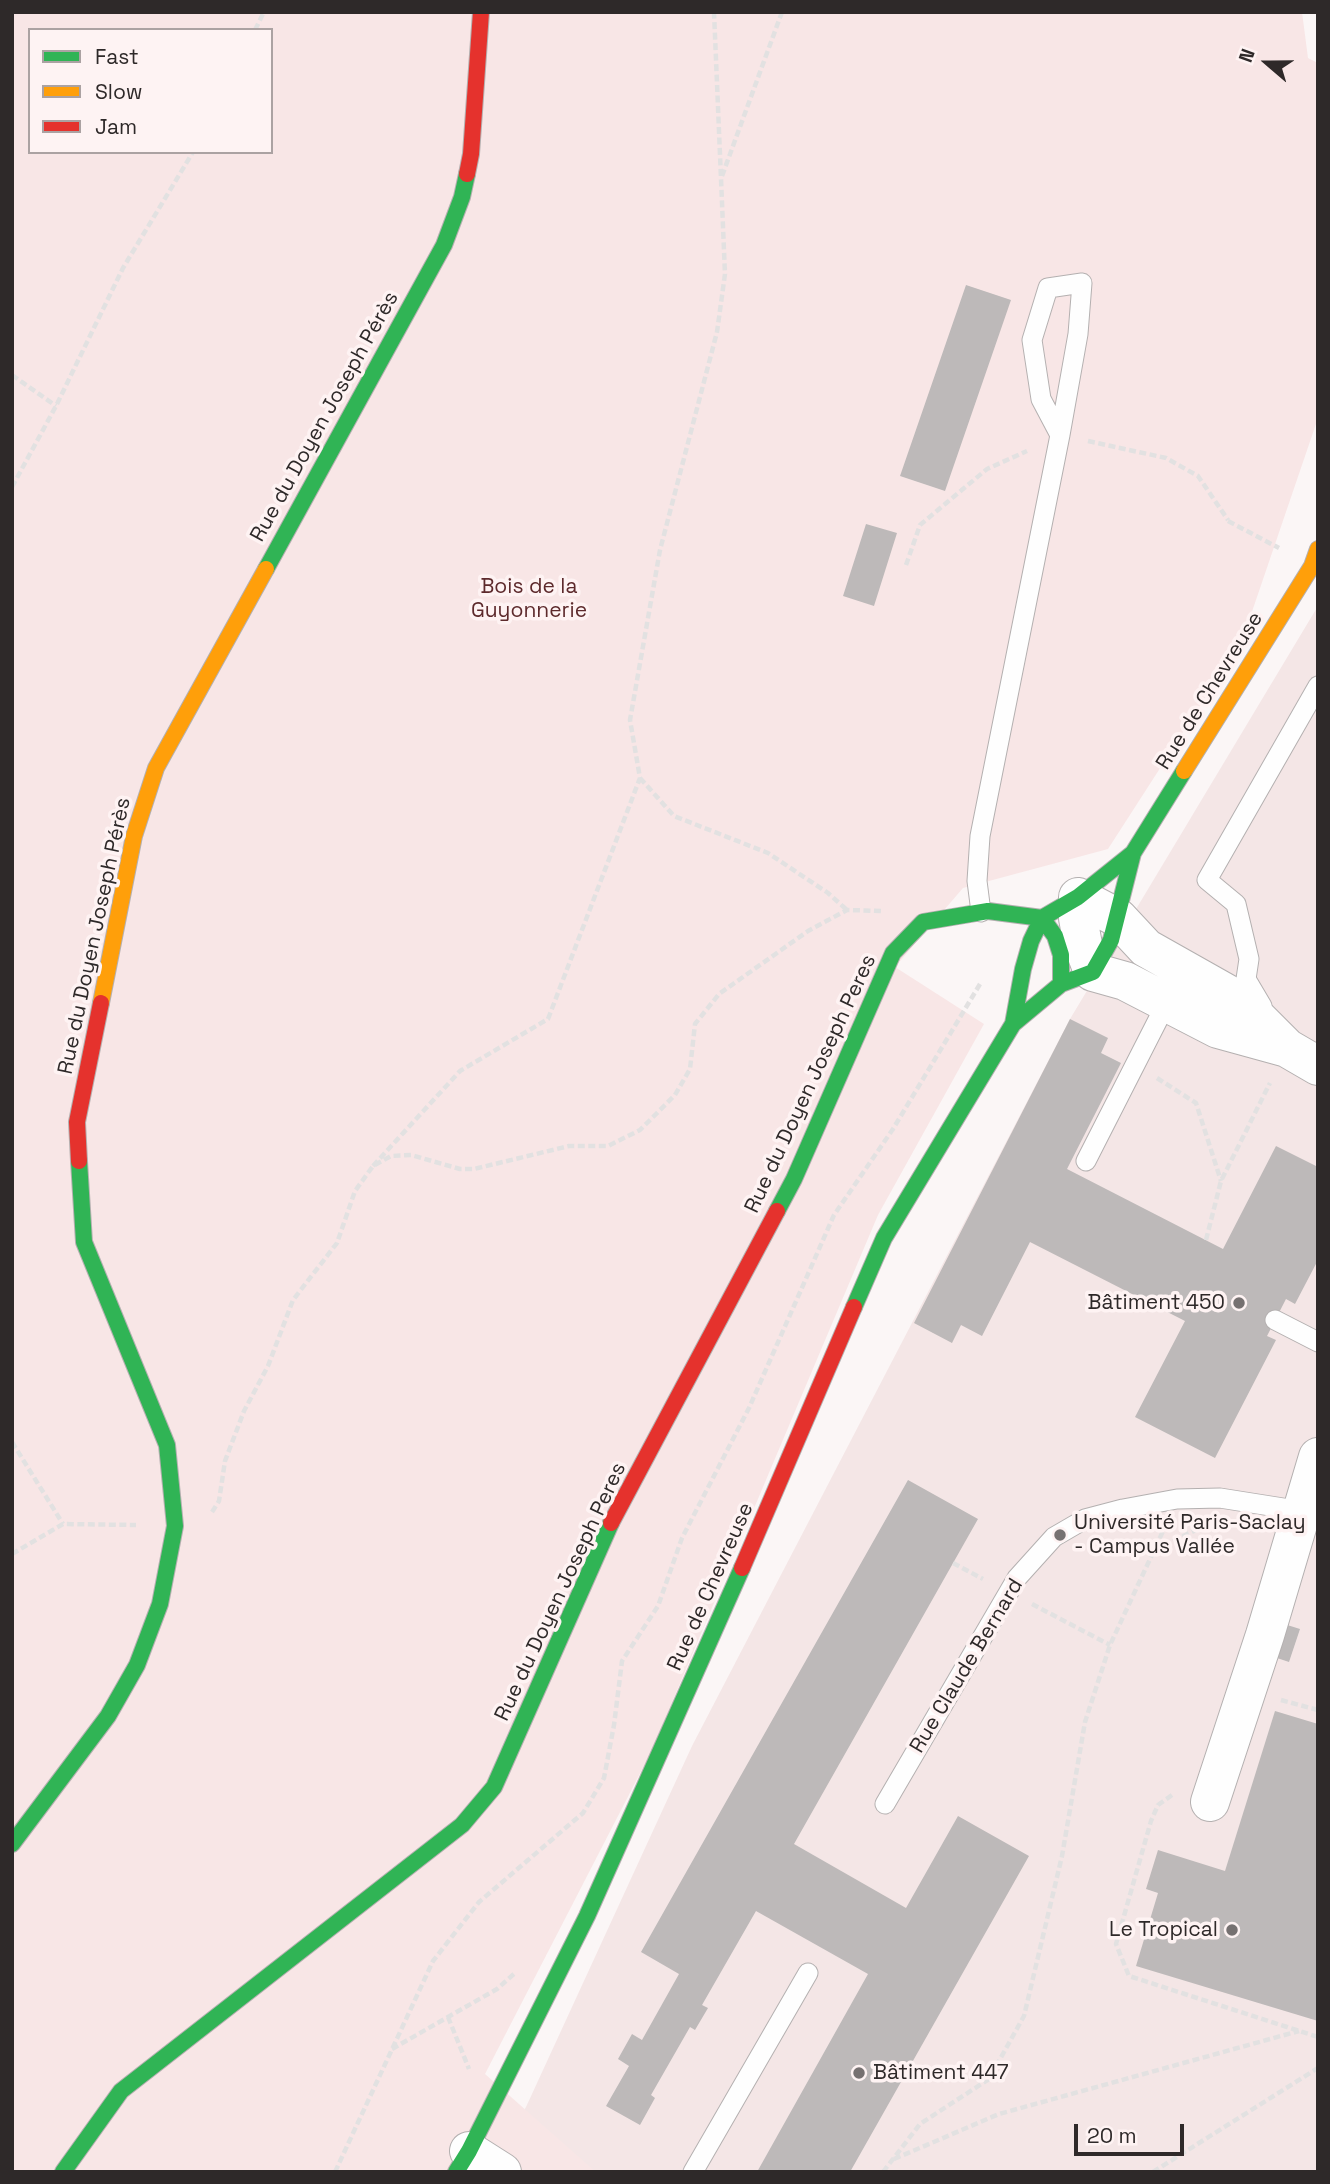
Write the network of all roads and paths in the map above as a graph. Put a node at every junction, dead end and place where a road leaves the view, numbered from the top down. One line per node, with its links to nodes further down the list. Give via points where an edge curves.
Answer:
1 (264, 12): 5 (path)
2 (481, 12): 51 (street, Rue du Doyen Joseph Pérès, via 471,154 462,197 444,244 156,768 134,836 77,1122 84,1242 167,1444 175,1527 160,1604 137,1665 108,1716)
3 (715, 12): 7 (path)
4 (782, 12): 7 (path)
5 (256, 28)
6 (192, 154): 9 (path, via 123,268)
7 (721, 178): 15 (path, via 725,274 717,332 660,550 630,720)
8 (12, 375): 9 (path)
9 (55, 406): 11 (path)
10 (1060, 435): 10 (lane, via 1078,334 1082,283 1048,288 1032,340 1041,399); 20 (lane, via 979,836 977,881)
11 (12, 487)
12 (1227, 520): 13 (path)
13 (1316, 561): 16 (street, Rue de Chevreuse)
14 (1318, 685): 28 (lane, via 1207,880 1236,904 1249,959 1245,979)
15 (640, 778): 18 (path, via 674,816 768,853); 31 (path, via 548,1019 460,1071)
16 (1133, 853): 17 (street); 22 (street)
17 (1078, 897): 21 (street); 22 (street); 25 (street)
18 (847, 910): 19 (path); 31 (path, via 808,931 719,994 695,1024 690,1069 675,1095 640,1130 608,1146 569,1146 474,1169 411,1155 391,1156)
19 (892, 911)
20 (984, 911): 21 (street, Rue du Doyen Joseph Peres); 23 (street); 60 (street, Rue du Doyen Joseph Peres, via 923,922 893,953 794,1179 607,1531 494,1787 462,1825 121,2091)
21 (1042, 918): 24 (street, via 1031,941); 25 (street)
22 (1118, 918): 25 (street, via 1111,940); 28 (street, via 1146,948 1240,1000)
23 (1004, 934): 24 (street); 56 (path, via 893,1129 834,1215 749,1408 682,1538 658,1606 622,1661 604,1778 583,1813 479,1902 433,1961)
24 (1033, 975): 25 (street); 27 (street)
25 (1077, 978): 26 (street, via 1125,981); 27 (street)
26 (1166, 1004): 28 (street, via 1218,1029); 29 (lane)
27 (1013, 1024): 59 (street, Rue de Chevreuse, via 884,1238 593,1904)
28 (1302, 1057): 32 (path)
29 (1136, 1064): 30 (lane); 32 (path, via 1196,1103)
30 (1087, 1161)
31 (373, 1166): 40 (path, via 355,1191 337,1243 293,1300 268,1366 244,1411 225,1461 219,1501)
32 (1221, 1181): 33 (path)
33 (1206, 1240)
34 (1275, 1320): 35 (lane)
35 (1318, 1342)
36 (12, 1442): 41 (path)
37 (1318, 1457): 39 (street)
38 (1178, 1499): 39 (lane, Rue Claude Bernard, via 1220,1498); 44 (path); 49 (lane, Rue Claude Bernard, via 1084,1519 1054,1537 1017,1578)
39 (1302, 1511): 48 (street)
40 (208, 1519)
41 (63, 1524): 42 (path); 45 (path)
42 (142, 1525)
43 (1202, 1527): 44 (path)
44 (1154, 1550): 47 (path)
45 (12, 1554)
46 (1039, 1608): 47 (path)
47 (1110, 1645): 58 (path, via 1085,1722 1062,1856 1024,2016 989,2079 920,2124)
48 (1210, 1802)
49 (885, 1804)
50 (1158, 1805): 54 (path, via 1116,1944 1129,1976)
51 (12, 1844)
52 (517, 1972): 56 (path, via 497,1989)
53 (808, 1973): 63 (lane)
54 (1300, 2031): 55 (path); 58 (path, via 999,2114)
55 (1318, 2037)
56 (390, 2050): 61 (path)
57 (1318, 2068): 65 (path)
58 (893, 2159): 64 (path)
59 (462, 2162): 62 (street)
60 (63, 2172)
61 (335, 2172)
62 (502, 2172)
63 (693, 2172)
64 (883, 2172)
65 (1153, 2172)

